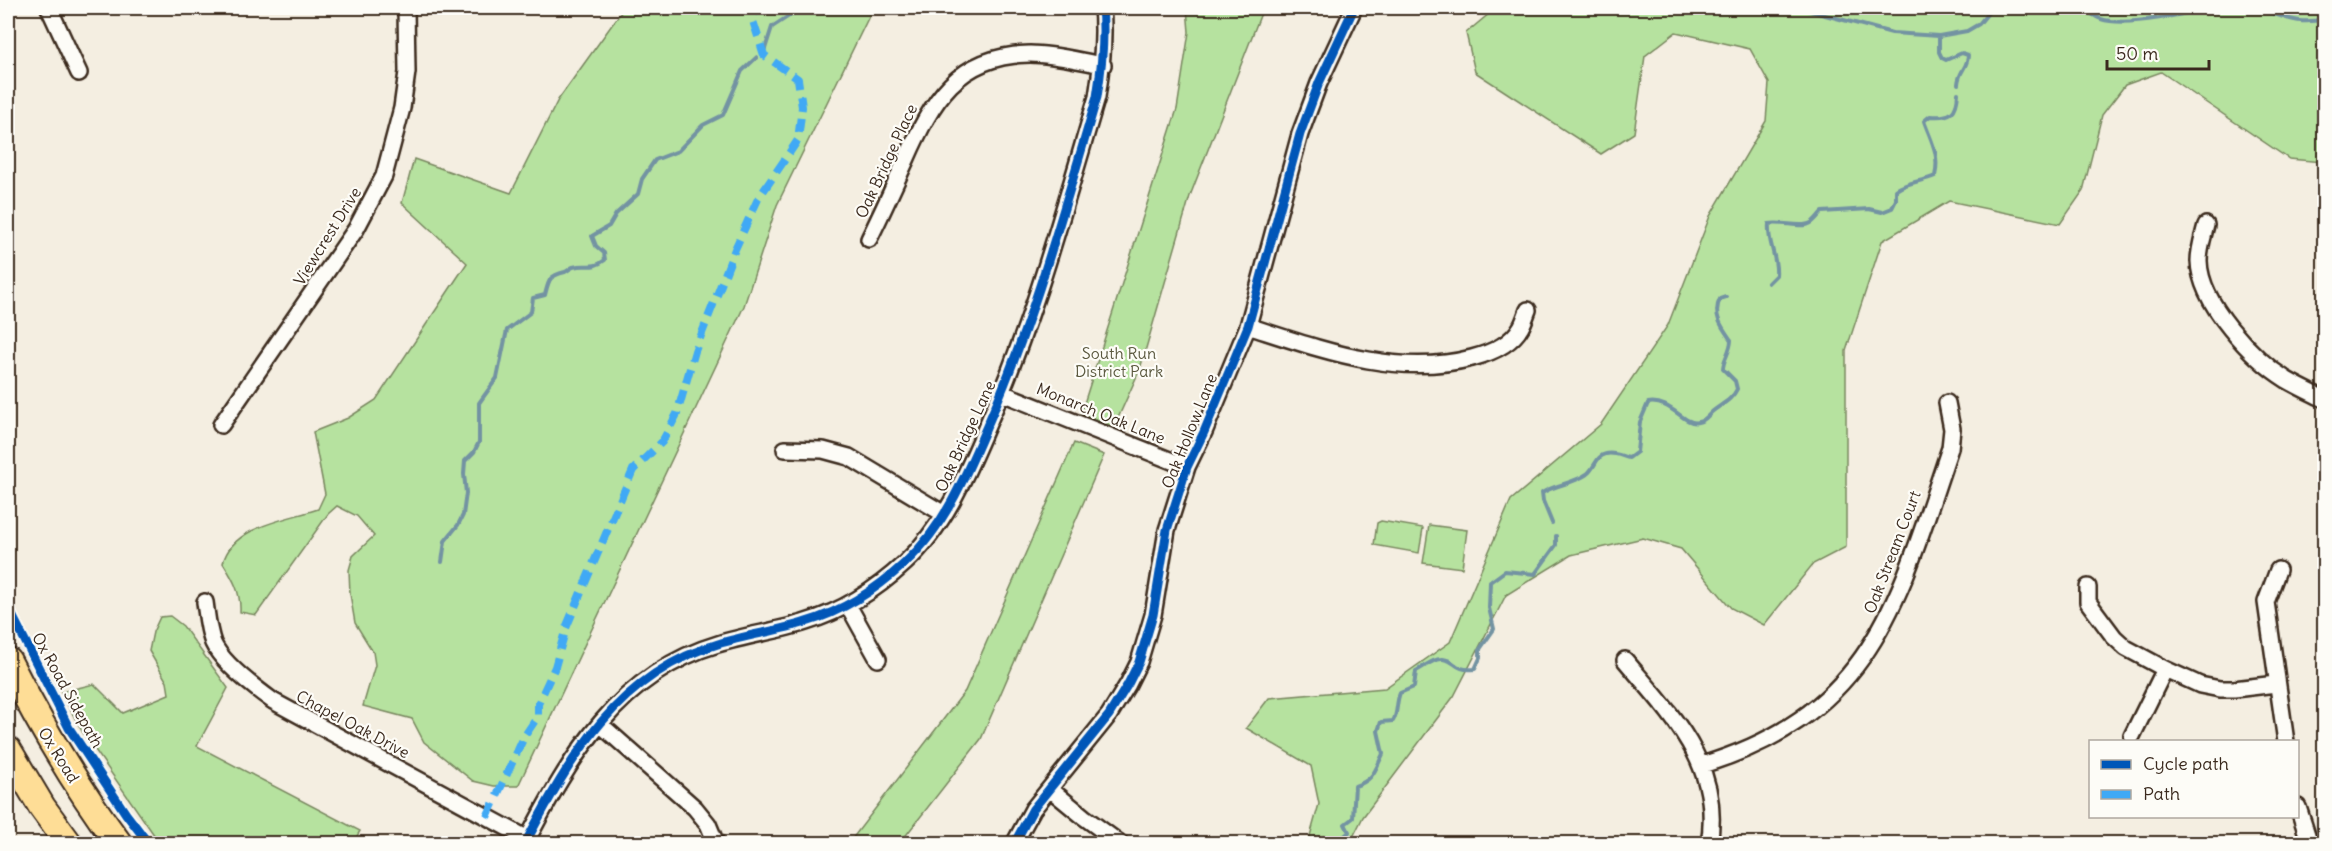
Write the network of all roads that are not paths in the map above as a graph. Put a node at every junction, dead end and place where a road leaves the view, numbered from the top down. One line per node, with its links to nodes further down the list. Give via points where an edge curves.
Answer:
1 (49, 8): 6 (street)
2 (406, 8): 14 (street, Viewcrest Drive, via 407,72 384,176 356,229)
3 (1102, 8): 5 (street, Oak Bridge Lane)
4 (1354, 8): 10 (street, Oak Hollow Lane, via 1300,134)
5 (1103, 65): 8 (street, Oak Bridge Place, via 1018,55 995,59 965,73 940,95 924,120); 11 (street, Oak Bridge Lane, via 1037,299)
6 (79, 73)
7 (2206, 225): 12 (street, via 2199,263 2204,285 2215,305 2260,360 2287,380)
8 (870, 239)
9 (1528, 310): 10 (street, via 1521,328 1494,351 1433,365 1353,357)
10 (1248, 326): 16 (street, Oak Hollow Lane)
11 (1002, 393): 16 (street, Monarch Oak Lane); 17 (street, Oak Bridge Lane, via 963,482)
12 (2325, 399)
13 (1947, 403): 31 (street, Oak Stream Court, via 1953,429 1950,448 1900,590 1870,649 1838,688 1808,715 1755,747)
14 (222, 425)
15 (784, 449): 17 (street, via 823,450 849,457)
16 (1187, 467): 32 (street, Oak Hollow Lane, via 1167,530 1153,615 1139,662 1109,715)
17 (944, 514): 21 (street, Oak Bridge Lane, via 906,562)
18 (2278, 570): 26 (street, via 2266,602)
19 (2088, 587): 25 (street, via 2088,602 2114,637)
20 (205, 602): 34 (street, Chapel Oak Drive, via 214,646 243,678 273,701)
21 (848, 605): 22 (street); 27 (street, Oak Bridge Lane, via 807,622 719,644 680,659 634,687)
22 (878, 659)
23 (1625, 660): 31 (street, via 1676,721)
24 (8, 661): 37 (highway, Ox Road, via 43,729 88,802)
25 (2165, 669): 26 (street, via 2200,685 2220,689); 28 (street)
26 (2276, 684): 29 (street)
27 (600, 724): 34 (street, Oak Bridge Lane, via 582,744); 35 (street, via 695,808)
28 (2132, 736)
29 (2286, 740)
30 (8, 750): 36 (highway)
31 (1702, 765): 40 (street, via 1711,810)
32 (1050, 789): 38 (street, Oak Hollow Lane); 39 (street)
33 (2299, 810): 41 (street)
34 (526, 841)
35 (715, 841)
36 (69, 843)
37 (119, 843)
38 (1014, 843)
39 (1121, 843)
40 (1709, 843)
41 (2310, 843)

